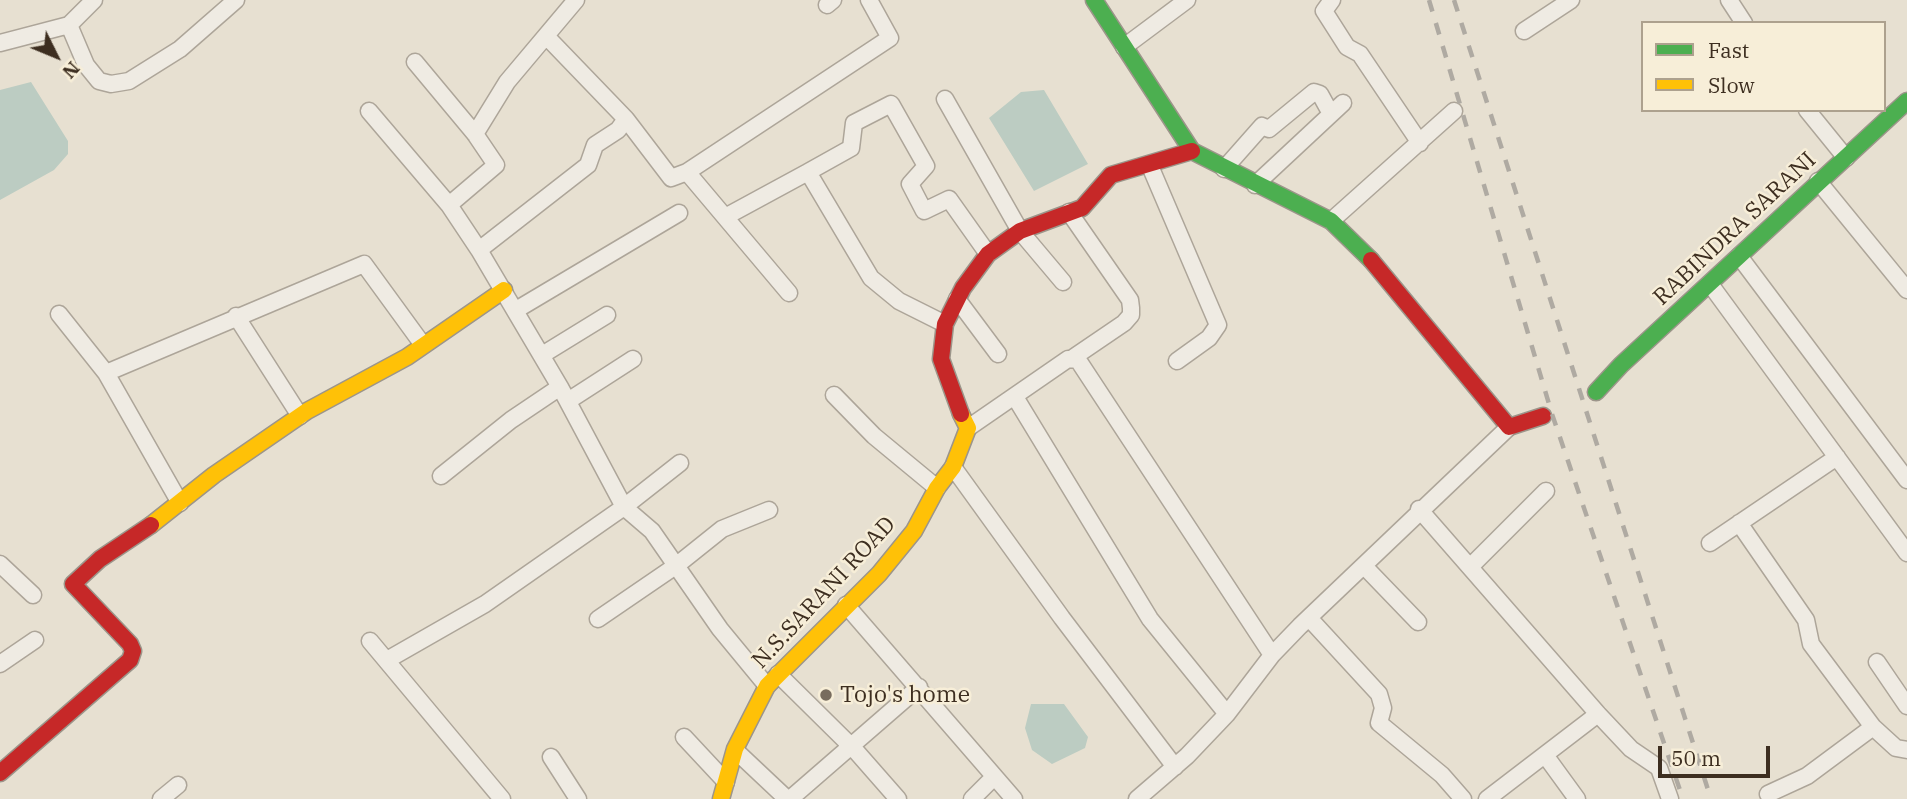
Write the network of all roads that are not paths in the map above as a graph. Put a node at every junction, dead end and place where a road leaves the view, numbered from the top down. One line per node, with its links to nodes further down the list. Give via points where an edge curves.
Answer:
1 (94, 0): 11 (street)
2 (236, 0): 11 (street, via 180,50 129,81 111,84 99,81 86,65)
3 (576, 0): 13 (street)
4 (869, 0): 29 (street, via 890,38)
5 (1094, 0): 15 (street)
6 (1187, 0): 15 (street)
7 (1332, 0): 24 (street, via 1324,11 1347,47 1360,54)
8 (1571, 0): 12 (street)
9 (1729, 0): 10 (street)
10 (1743, 21)
11 (69, 25): 14 (street)
12 (1524, 32)
13 (547, 36): 22 (street); 23 (street, via 508,82)
14 (0, 43)
15 (1124, 47): 25 (street)
16 (415, 62): 23 (street)
17 (945, 99): 38 (street)
18 (1907, 100): 26 (street, RABINDRA SARANI)
19 (369, 111): 33 (street)
20 (1454, 111): 24 (street)
21 (1809, 112): 26 (street)
22 (626, 119): 29 (street, via 671,178); 39 (street, via 595,145 588,165)
23 (475, 134): 33 (street, via 496,164)
24 (1420, 143): 37 (street)
25 (1192, 151): 27 (street); 28 (street)
26 (1846, 158): 31 (street, RABINDRA SARANI)
27 (1150, 166): 34 (street, via 1111,174 1082,208); 58 (street, via 1218,326)
28 (1224, 169): 32 (street); 32 (street, via 1262,126 1269,129 1314,92 1337,108)
29 (687, 172): 36 (street)
30 (808, 172): 36 (street); 40 (street, via 851,148 854,124 891,104 926,166 910,184 924,211 949,199); 52 (street, via 871,278 899,301)
31 (1818, 181): 41 (street, RABINDRA SARANI); 45 (street)
32 (1255, 185): 37 (street)
33 (449, 205): 39 (street)
34 (1069, 212): 38 (street); 56 (street, via 1132,307 1124,323)
35 (679, 213): 48 (street)
36 (725, 217): 46 (street)
37 (1331, 221): 67 (street, via 1359,246)
38 (1020, 231): 40 (street); 42 (street)
39 (479, 250): 44 (street)
40 (988, 254): 47 (street)
41 (1739, 256): 43 (street, RABINDRA SARANI); 73 (street)
42 (1063, 282)
43 (1710, 284): 61 (street, RABINDRA SARANI); 69 (street)
44 (504, 290): 48 (street); 53 (street)
45 (1907, 290)
46 (789, 293)
47 (957, 299): 52 (street); 54 (street)
48 (516, 310): 55 (street)
49 (60, 314): 59 (street)
50 (607, 315): 55 (street)
51 (236, 316): 53 (street, via 364,264); 59 (street); 65 (street)
52 (945, 324): 68 (street, via 941,359)
53 (424, 345): 65 (street)
54 (998, 354)
55 (542, 355): 60 (street)
56 (1074, 358): 63 (street); 94 (street, via 1116,414)
57 (633, 359): 64 (street)
58 (1177, 361)
59 (106, 373): 76 (street)
60 (560, 387): 64 (street); 72 (street)
61 (1596, 392)
62 (834, 395): 74 (street, via 874,436)
63 (1015, 397): 68 (street); 101 (street, via 1150,619)
64 (568, 401): 77 (street)
65 (300, 416): 76 (street)
66 (1543, 416): 67 (street)
67 (1509, 427): 78 (street)
68 (968, 428): 71 (street, N.S.SARANI ROAD)
69 (1837, 457): 80 (street); 82 (street)
70 (680, 463): 77 (street)
71 (953, 467): 74 (street, N.S.SARANI ROAD); 110 (street)
72 (441, 476)
73 (1907, 480)
74 (937, 488): 88 (street, N.S.SARANI ROAD, via 914,531)
75 (1546, 491): 86 (street)
76 (180, 503): 111 (street, via 100,559 74,584 130,644 130,660)
77 (624, 507): 84 (street, via 652,531); 95 (street, via 485,604)
78 (1419, 509): 85 (street); 86 (street)
79 (769, 510): 84 (street, via 722,529)
80 (1739, 523): 81 (street); 103 (street, via 1806,620 1811,644)
81 (1710, 543)
82 (1907, 553)
83 (0, 564): 87 (street)
84 (677, 565): 90 (street); 98 (street, via 720,629)
85 (1364, 566): 89 (street); 91 (street)
86 (1471, 566): 102 (street)
87 (33, 595)
88 (846, 605): 98 (street, N.S.SARANI ROAD); 99 (street)
89 (1308, 618): 94 (street); 125 (street, via 1379,694 1383,708 1379,723 1442,775)
90 (598, 619)
91 (1418, 622)
92 (35, 640): 97 (street)
93 (370, 641): 95 (street)
94 (1272, 655): 101 (street)
95 (387, 660): 117 (street)
96 (1877, 662): 100 (street)
97 (0, 664)
98 (772, 680): 105 (street); 107 (street, N.S.SARANI ROAD)
99 (919, 687): 105 (street); 112 (street)
100 (1907, 706)
101 (1227, 714): 110 (street)
102 (1598, 714): 108 (street); 128 (street, via 1631,749 1659,768)
103 (1873, 727): 106 (street, via 1896,748); 115 (street, via 1807,776)
104 (684, 737): 113 (street)
105 (848, 745): 120 (street); 121 (street)
106 (1907, 750)
107 (736, 751): 113 (street, N.S.SARANI ROAD); 120 (street)
108 (1545, 755): 126 (street); 127 (street)
109 (551, 757): 118 (street)
110 (1175, 767): 124 (street)
111 (0, 773)
112 (993, 778): 122 (street); 123 (street)
113 (726, 782): 119 (street, N.S.SARANI ROAD)
114 (178, 785): 116 (street)
115 (1768, 794)
116 (161, 799)
117 (502, 799)
118 (578, 799)
119 (721, 799)
120 (789, 799)
121 (898, 799)
122 (972, 799)
123 (1014, 799)
124 (1137, 799)
125 (1463, 799)
126 (1487, 799)
127 (1577, 799)
128 (1670, 799)

